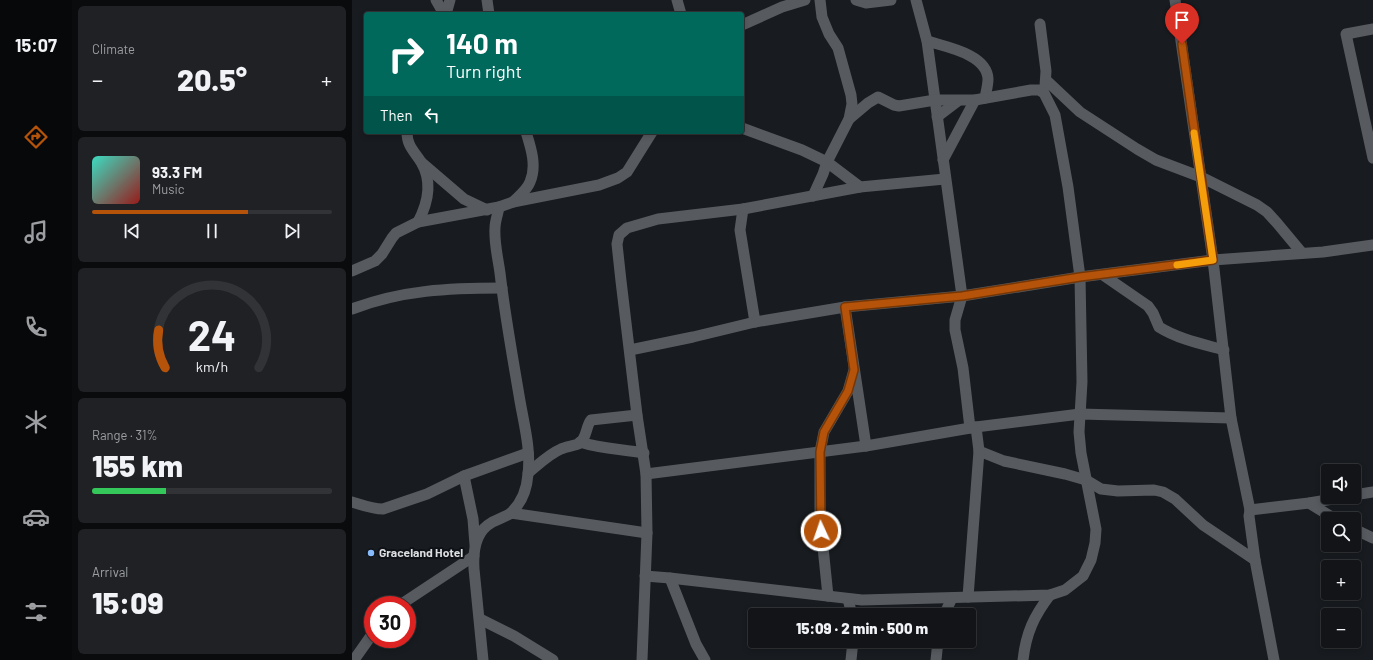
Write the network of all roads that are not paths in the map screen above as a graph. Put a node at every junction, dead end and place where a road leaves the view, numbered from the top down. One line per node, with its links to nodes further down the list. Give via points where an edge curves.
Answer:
1 (436, 0): 10 (street)
2 (450, 0): 11 (street)
3 (487, 0): 12 (street)
4 (805, 0): 13 (street)
5 (820, 0): 23 (street, via 822,17 838,48 851,95)
6 (856, 0): 7 (street, via 866,3)
7 (891, 0)
8 (916, 0): 16 (street)
9 (1175, 0): 32 (street)
10 (444, 12)
11 (446, 12)
12 (489, 12)
13 (744, 24)
14 (1040, 24): 17 (street)
15 (1373, 29): 28 (street, via 1346,34)
16 (927, 41): 19 (street, via 971,56 980,63 988,78); 20 (street)
17 (1046, 80): 18 (street); 32 (street, via 1080,112 1137,149 1156,160)
18 (1044, 93): 19 (street, via 1031,90); 51 (street, via 1055,115)
19 (980, 99): 21 (street); 29 (street)
20 (935, 100): 21 (street); 22 (street); 23 (street, via 899,106 878,97)
21 (958, 101): 22 (street)
22 (937, 117): 29 (street)
23 (849, 119): 30 (street)
24 (744, 129): 30 (street)
25 (407, 134): 31 (street, via 409,146)
26 (527, 134): 37 (street, via 532,152 533,171 530,183)
27 (651, 134): 37 (street, via 627,172 618,178 599,185)
28 (1373, 158)
29 (943, 160): 33 (street)
30 (827, 162): 34 (street); 36 (street)
31 (421, 163): 35 (street); 40 (street, via 464,199)
32 (1200, 177): 47 (street, via 1258,205); 48 (street)
33 (945, 179): 34 (street); 53 (street)
34 (860, 187): 36 (street)
35 (428, 194): 42 (street); 43 (street, via 425,210)
36 (813, 196): 39 (street)
37 (512, 202): 38 (street)
38 (499, 207): 40 (street); 44 (street)
39 (743, 209): 41 (street); 45 (street)
40 (485, 210): 42 (street); 44 (street)
41 (725, 211): 45 (street); 57 (street, via 658,219 627,228 619,234 617,244)
42 (442, 218): 43 (street)
43 (418, 222): 49 (street, via 396,234 375,261)
44 (495, 227): 52 (street)
45 (740, 230): 56 (street)
46 (1373, 245): 47 (street)
47 (1302, 253): 48 (street)
48 (1213, 260): 50 (street); 58 (street)
49 (352, 271)
50 (1103, 275): 51 (street); 58 (street, via 1148,306 1159,327)
51 (1080, 277): 53 (street); 60 (street)
52 (502, 288): 55 (street, via 410,293 375,300); 70 (street)
53 (962, 296): 54 (street); 63 (street, via 955,320 955,330)
54 (845, 307): 56 (street); 59 (street)
55 (352, 309)
56 (754, 322): 57 (street, via 693,338)
57 (630, 350): 61 (street)
58 (1224, 350): 62 (street)
59 (854, 370): 64 (street, via 848,391); 66 (street)
60 (1080, 414): 62 (street); 63 (street); 75 (street, via 1079,432)
61 (637, 415): 65 (street, via 591,420); 69 (street)
62 (1231, 418): 81 (street)
63 (973, 427): 66 (street); 67 (street)
64 (824, 432): 68 (street); 71 (street)
65 (580, 442): 69 (street); 72 (street, via 550,455)
66 (866, 446): 68 (street)
67 (978, 451): 75 (street, via 1004,461); 95 (street)
68 (820, 452): 71 (street); 93 (street, via 820,518)
69 (644, 453): 73 (street)
70 (528, 454): 72 (street); 74 (street)
71 (802, 454): 73 (street)
72 (528, 473): 83 (street, via 525,492)
73 (646, 474): 85 (street)
74 (464, 476): 79 (street, via 427,494 383,509); 87 (street, via 473,519)
75 (1086, 480): 88 (street, via 1108,490 1163,492 1175,498 1214,533); 91 (street, via 1096,529 1091,560 1083,576 1075,583)
76 (1373, 492): 77 (street)
77 (1361, 494)
78 (1321, 501): 80 (street)
79 (352, 502)
80 (1309, 503): 81 (street); 82 (street)
81 (1250, 510): 88 (street)
82 (1324, 512)
83 (511, 513): 85 (street); 87 (street, via 489,524 481,533)
84 (1361, 532): 86 (street)
85 (647, 533): 89 (street)
86 (1373, 538)
87 (474, 550): 92 (street); 103 (street)
88 (1255, 560): 115 (street)
89 (645, 576): 90 (street); 110 (street)
90 (670, 578): 93 (street); 111 (street)
91 (1050, 595): 94 (street); 102 (street)
92 (412, 596)
93 (828, 596): 97 (street)
94 (1020, 596): 95 (street); 102 (street, via 1030,604)
95 (968, 597): 96 (street)
96 (952, 598): 98 (street); 101 (street)
97 (848, 599): 98 (street); 99 (street)
98 (862, 600): 100 (street)
99 (850, 608)
100 (860, 608)
101 (947, 608)
102 (1036, 615): 114 (street)
103 (480, 619): 108 (street); 109 (street)
104 (364, 646): 107 (street)
105 (852, 648): 112 (street)
106 (937, 648): 113 (street)
107 (354, 660)
108 (483, 660)
109 (553, 660)
110 (642, 660)
111 (705, 660)
112 (851, 660)
113 (936, 660)
114 (1022, 660)
115 (1274, 660)

